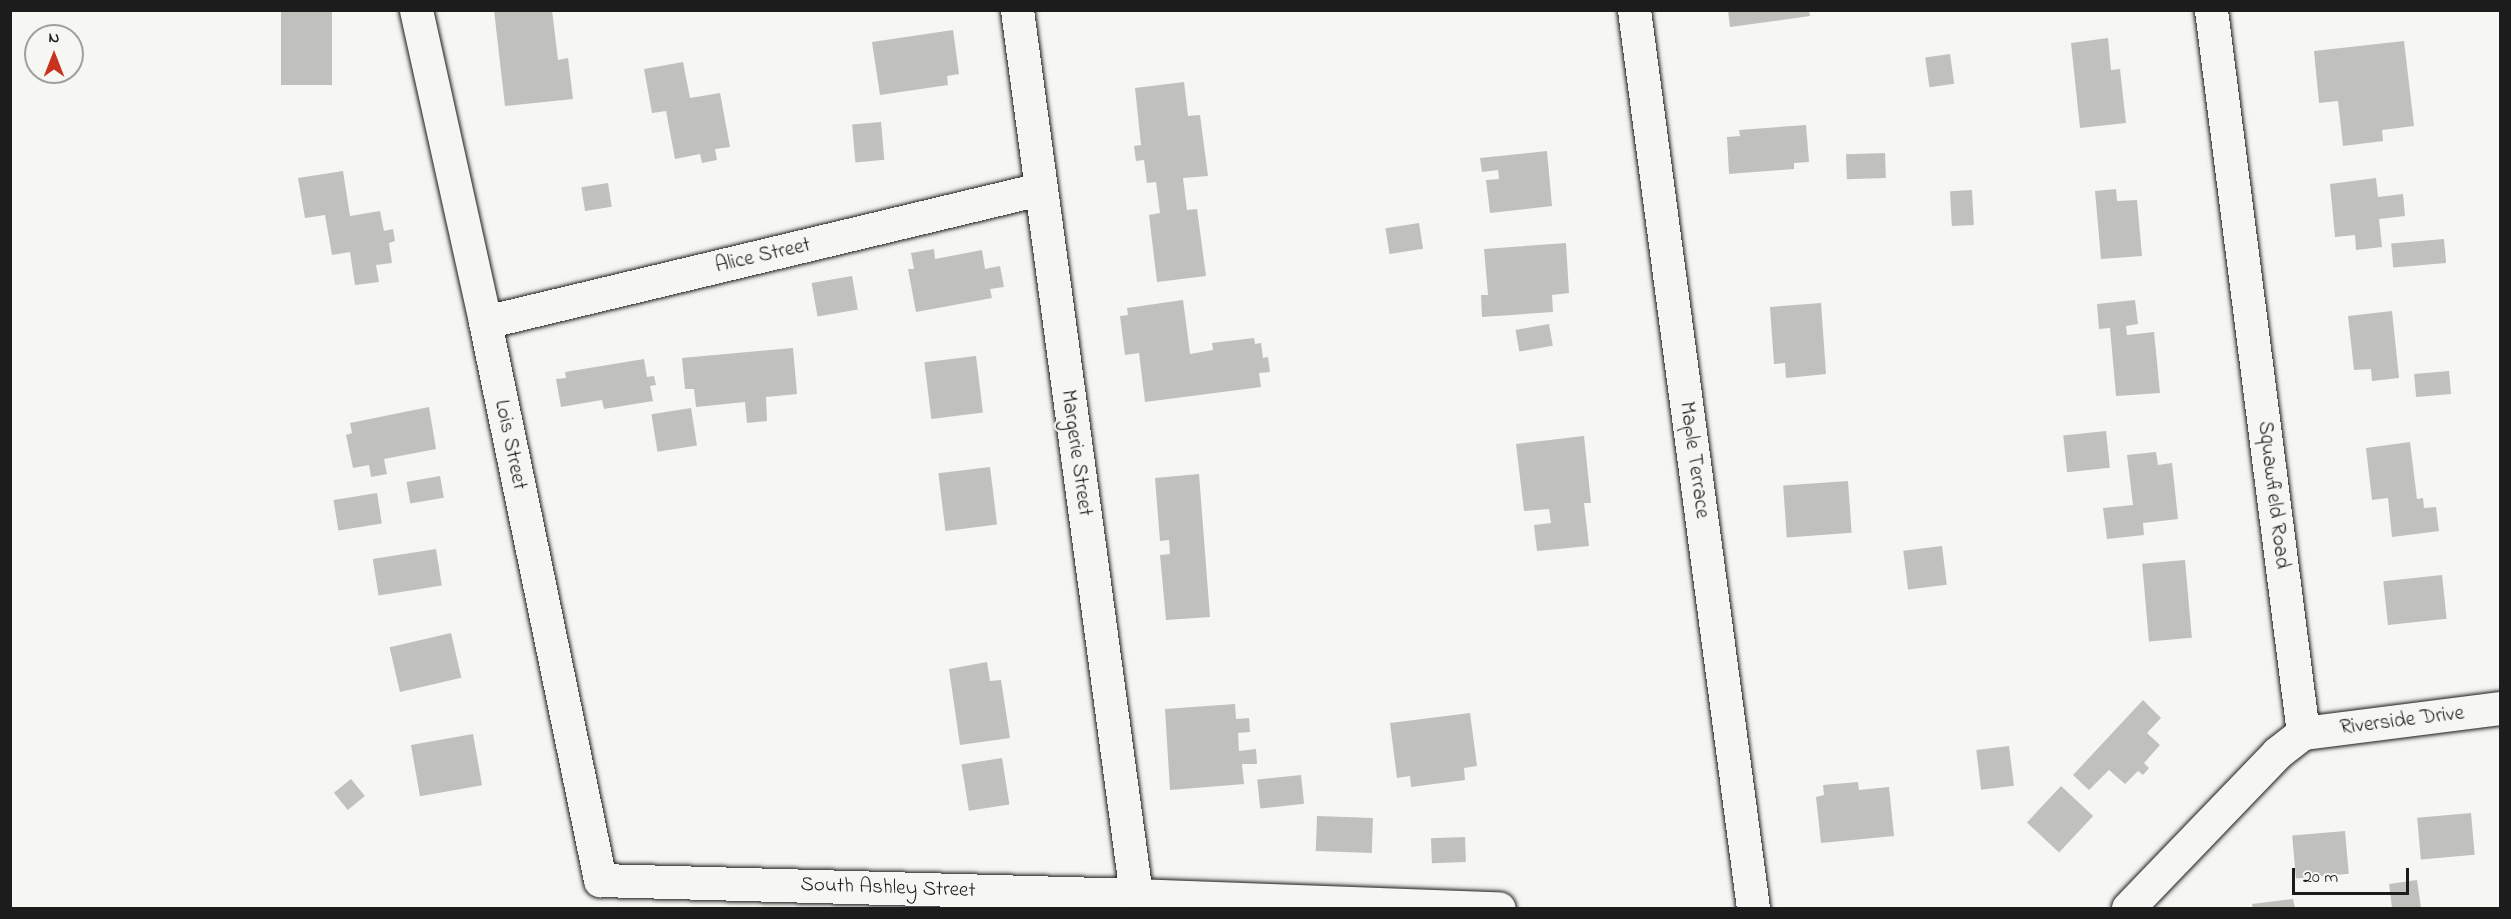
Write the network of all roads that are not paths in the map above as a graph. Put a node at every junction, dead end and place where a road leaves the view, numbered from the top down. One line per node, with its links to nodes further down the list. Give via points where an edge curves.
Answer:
1 (416, 10): 6 (street, Lois Street)
2 (1017, 10): 5 (street, Margerie Street)
3 (1634, 10): 12 (street, Maple Terrace)
4 (2211, 10): 8 (street, Squawfield Road)
5 (1040, 189): 6 (street, Alice Street); 10 (street, Margerie Street)
6 (485, 322): 9 (street, Lois Street)
7 (2500, 708): 8 (street, Riverside Drive)
8 (2303, 733): 13 (street, via 2277,753)
9 (600, 880): 10 (street, South Ashley Street)
10 (1136, 895): 11 (street, South Ashley Street)
11 (1499, 909)
12 (1753, 909)
13 (2128, 909)

